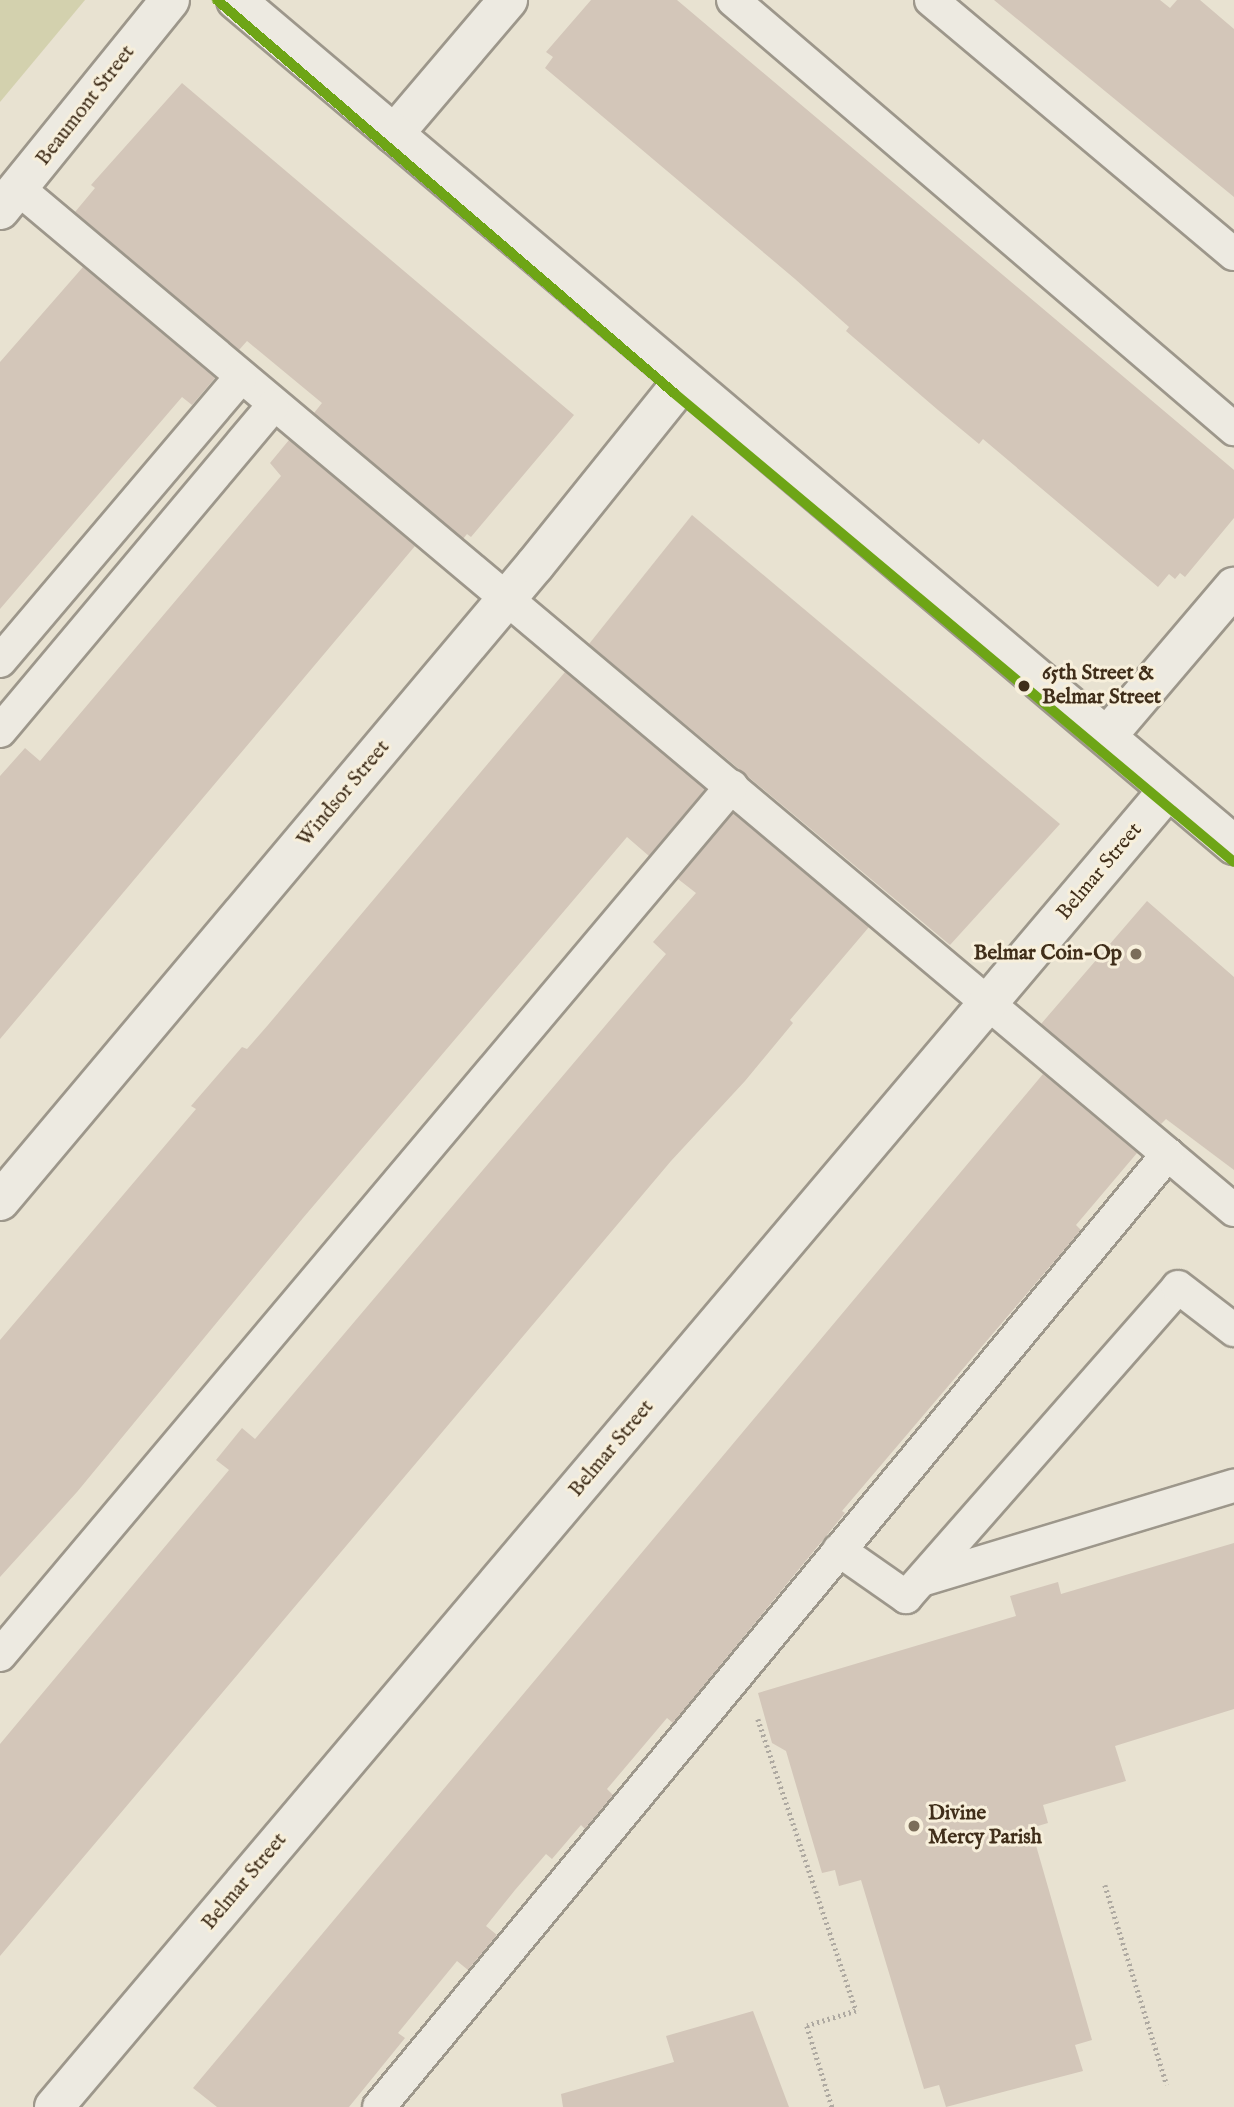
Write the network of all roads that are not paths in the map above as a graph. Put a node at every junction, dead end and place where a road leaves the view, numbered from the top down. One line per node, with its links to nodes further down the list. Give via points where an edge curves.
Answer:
1 (170, 0): 7 (street, Beaumont Street)
2 (236, 0): 6 (street)
3 (508, 0): 6 (street)
4 (733, 0): 12 (lane)
5 (930, 0): 8 (lane)
6 (394, 134): 10 (street)
7 (9, 199): 9 (lane)
8 (1234, 254)
9 (240, 378): 11 (lane); 15 (lane)
10 (682, 382): 14 (street, Windsor Street); 17 (street)
11 (273, 406): 14 (lane); 16 (lane)
12 (1234, 429)
13 (1234, 587): 17 (street)
14 (506, 600): 18 (lane); 23 (street, Windsor Street)
15 (0, 661)
16 (0, 731)
17 (1107, 736): 19 (street)
18 (732, 786): 21 (lane); 29 (lane)
19 (1168, 790): 20 (street); 21 (street, Belmar Street)
20 (1234, 845)
21 (989, 1004): 22 (lane); 30 (street, Belmar Street)
22 (1168, 1154): 24 (lane); 27 (lane)
23 (0, 1201)
24 (1234, 1210)
25 (1234, 1330): 28 (lane, via 1178,1287)
26 (1234, 1486): 28 (lane)
27 (839, 1550): 28 (lane, via 906,1597); 31 (lane)
28 (925, 1579)
29 (0, 1655)
30 (54, 2107)
31 (380, 2107)

